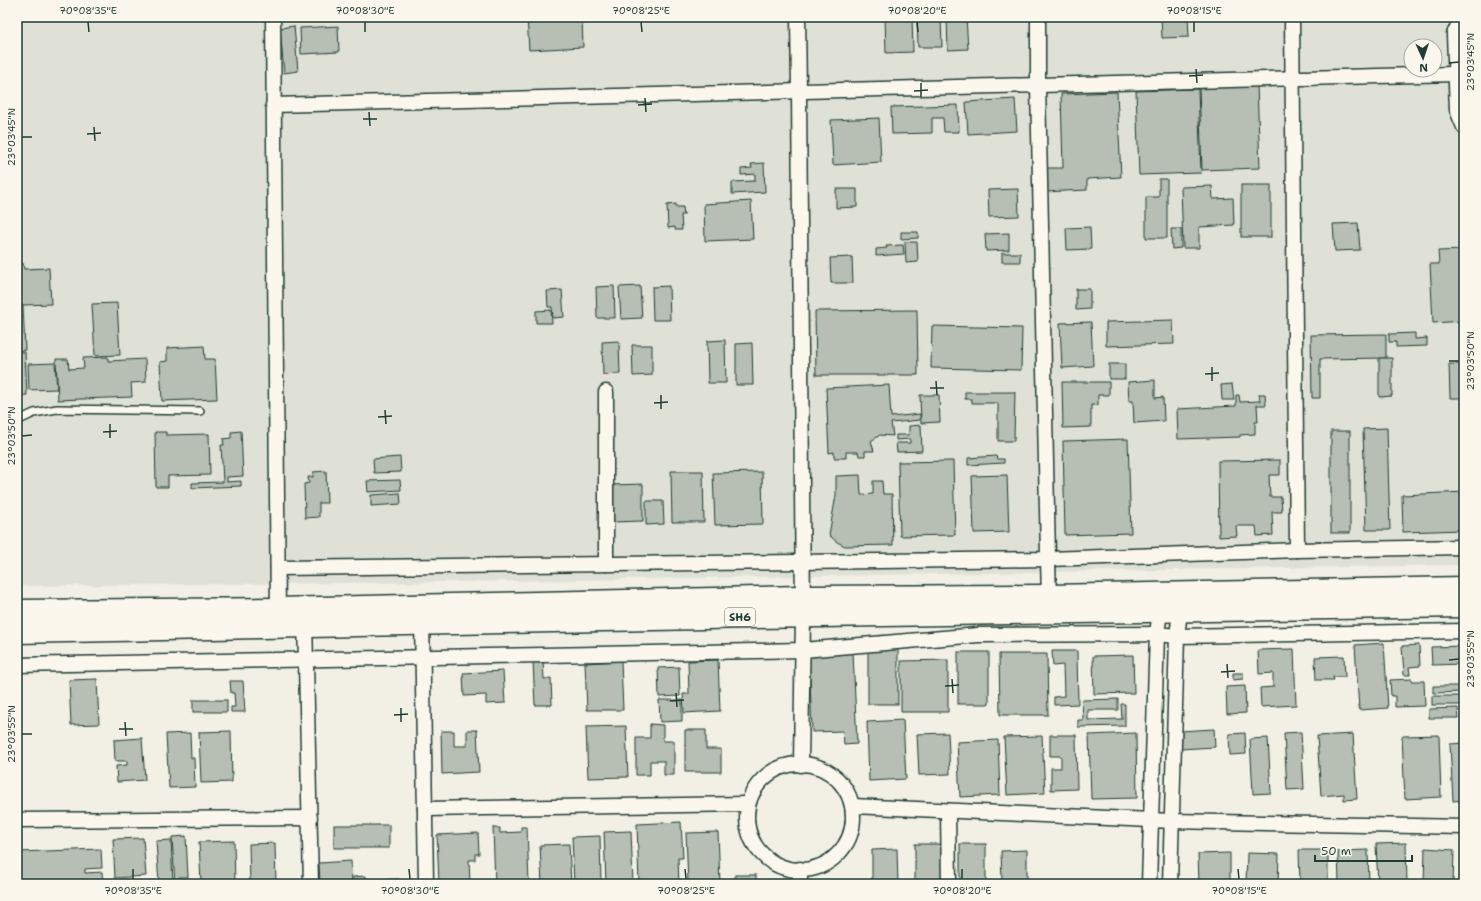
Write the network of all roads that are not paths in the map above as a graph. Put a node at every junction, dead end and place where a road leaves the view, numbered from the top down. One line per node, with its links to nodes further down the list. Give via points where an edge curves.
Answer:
1 (272, 17): 10 (street)
2 (798, 17): 9 (street)
3 (1038, 17): 8 (street)
4 (1292, 17): 7 (street)
5 (1462, 17): 6 (street, via 1454,34)
6 (1455, 74): 7 (street); 11 (street, via 1457,110)
7 (1293, 78): 8 (street); 16 (street)
8 (1038, 85): 9 (street); 17 (street)
9 (799, 91): 10 (street); 18 (street)
10 (273, 105): 20 (street)
11 (1464, 127)
12 (606, 392): 19 (street)
13 (200, 411): 14 (lane, via 57,409 34,413)
14 (17, 421)
15 (1464, 547): 16 (street)
16 (1297, 550): 17 (street)
17 (1048, 559): 18 (street); 23 (street)
18 (803, 562): 19 (street); 25 (street)
19 (606, 564): 20 (street)
20 (278, 568): 29 (street)
21 (1464, 588): 22 (main road, SH6)
22 (1171, 602): 23 (main road, SH6); 24 (main road, SH6); 32 (street); 33 (street)
23 (1049, 604): 25 (main road, SH6)
24 (1464, 606)
25 (803, 607): 27 (main road, SH6); 34 (street)
26 (17, 611): 29 (main road, SH6)
27 (422, 615): 28 (main road, SH6); 35 (street)
28 (305, 617): 29 (main road, SH6); 36 (street)
29 (279, 618): 31 (main road, SH6)
30 (1464, 631): 33 (street)
31 (17, 632)
32 (1157, 634): 33 (street); 34 (street, via 978,635); 45 (street)
33 (1177, 636): 46 (street)
34 (803, 650): 35 (street); 38 (street)
35 (423, 657): 36 (street); 41 (street)
36 (306, 660): 37 (street); 43 (street)
37 (17, 665)
38 (801, 765): 39 (street, via 790,764 770,772 756,787); 40 (street, via 815,765 830,772 845,787)
39 (748, 804): 41 (street); 48 (street, via 747,827 755,846 770,861 791,869)
40 (853, 806): 42 (street); 48 (street, via 852,828 845,846 830,861 810,869)
41 (425, 809): 50 (street)
42 (948, 811): 45 (street); 52 (street)
43 (310, 818): 44 (street); 49 (street)
44 (17, 820)
45 (1151, 820): 46 (street); 53 (street)
46 (1172, 821): 47 (street); 54 (street)
47 (1464, 828)
48 (800, 869): 51 (street)
49 (311, 884)
50 (426, 884)
51 (800, 884)
52 (949, 884)
53 (1149, 884)
54 (1170, 884)

